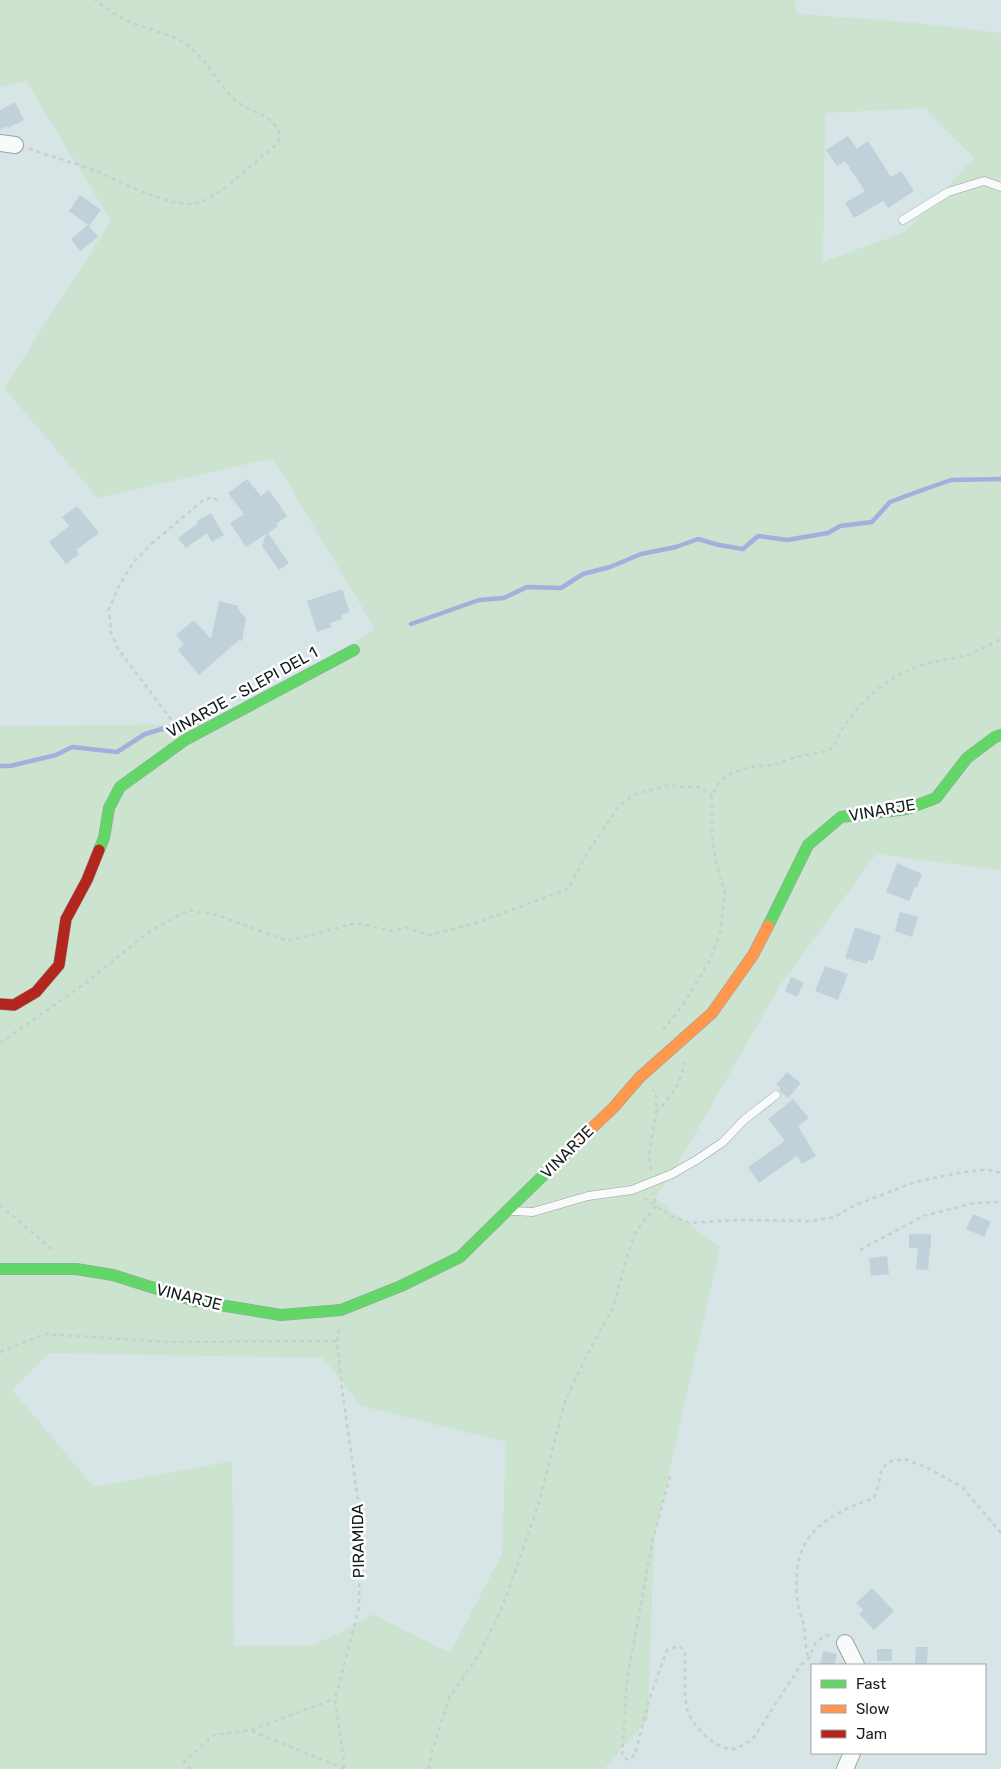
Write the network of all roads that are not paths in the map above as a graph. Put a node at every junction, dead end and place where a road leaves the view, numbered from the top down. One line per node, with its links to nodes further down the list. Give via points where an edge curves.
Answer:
1 (1001, 187): 2 (lane, via 984,181 948,192)
2 (903, 220)
3 (354, 650): 5 (street, VINARJE - SLEPI DEL 1, via 185,740 120,787 109,808 104,838 87,880 66,919 59,965 36,992 14,1005)
4 (1001, 735): 7 (street, VINARJE, via 967,758 936,798 906,809 841,817 808,845 753,955 712,1013 640,1077 614,1107)
5 (0, 1004)
6 (776, 1095): 7 (lane, via 744,1120 723,1142 672,1174 632,1190 588,1196 533,1212)
7 (508, 1211): 8 (street, VINARJE, via 460,1257 341,1310 281,1315 195,1302 113,1274 76,1269)
8 (0, 1270)
9 (845, 1643): 10 (street)
10 (856, 1664)
11 (852, 1754): 12 (street)
12 (845, 1769)

